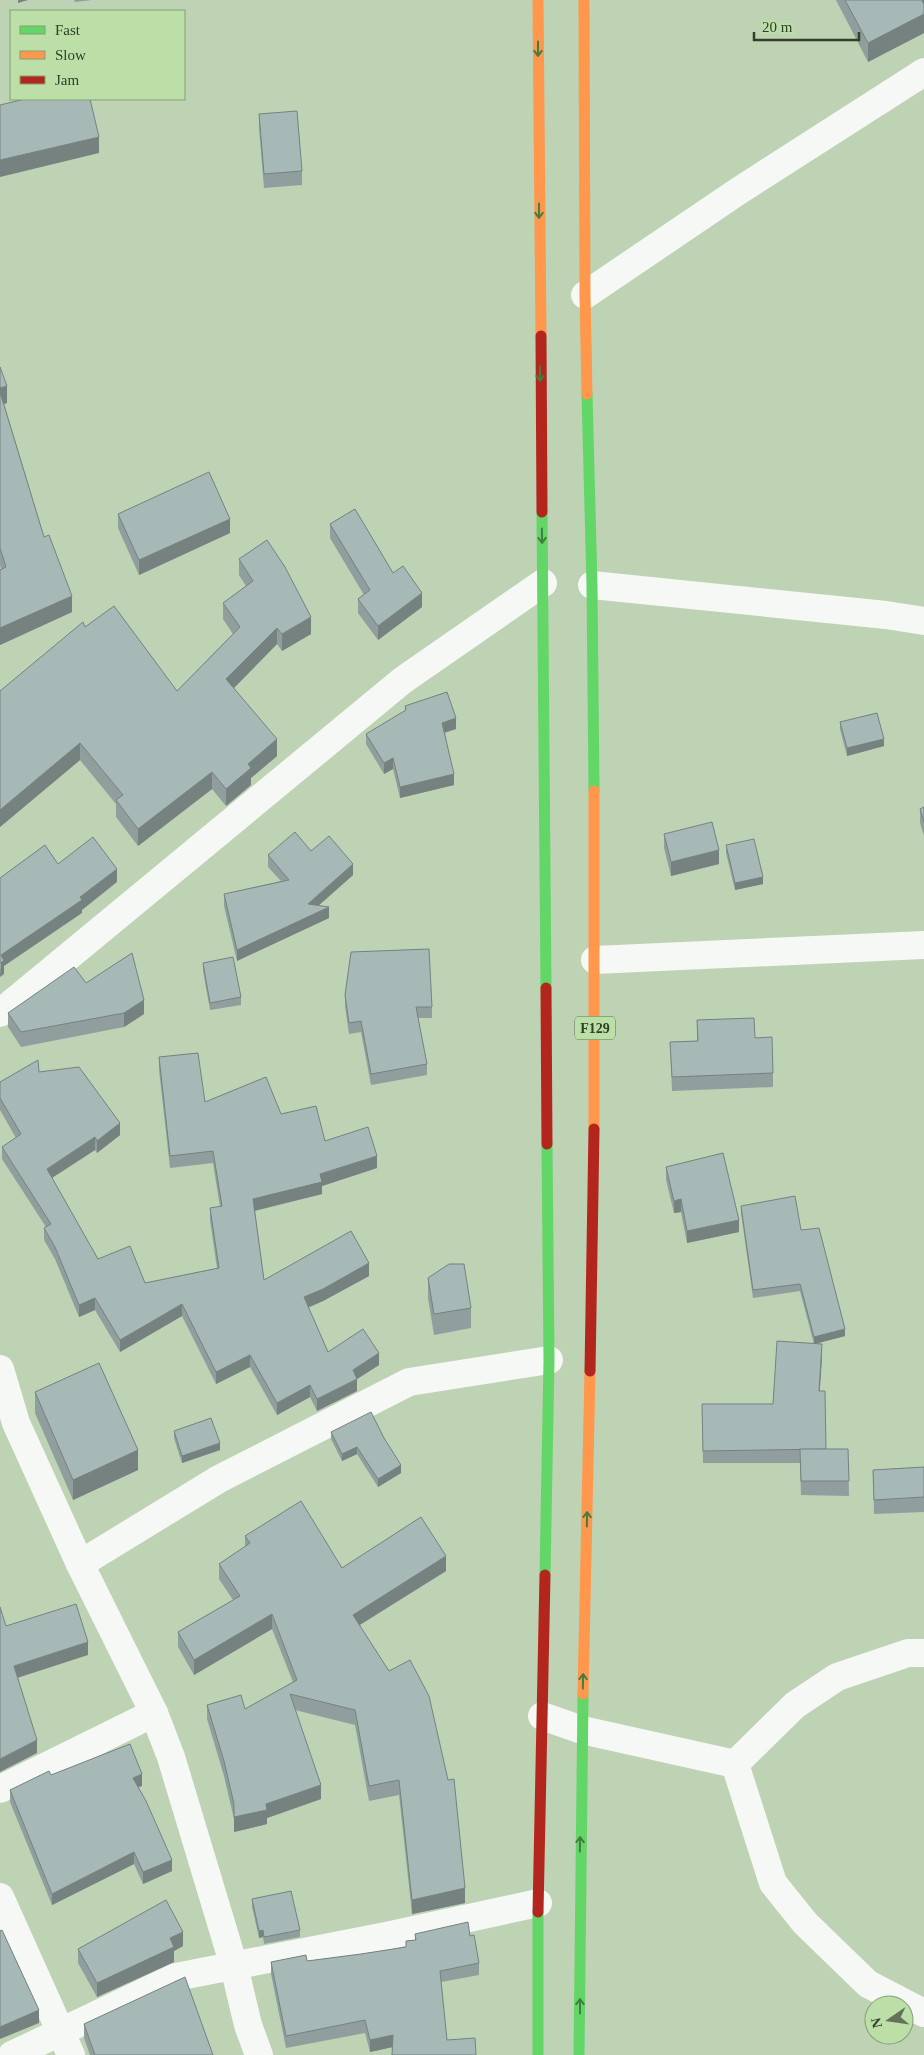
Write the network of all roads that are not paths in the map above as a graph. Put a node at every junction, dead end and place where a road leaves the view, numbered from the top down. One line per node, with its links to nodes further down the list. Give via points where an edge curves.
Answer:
1 (538, 0): 5 (main road, one-way to 5)
2 (584, 0): 4 (main road, F129)
3 (924, 72): 4 (street, via 737,192)
4 (585, 295): 6 (main road, F129)
5 (543, 583): 10 (street, via 403,680); 11 (main road)
6 (592, 586): 7 (street, via 886,615); 9 (main road, F129)
7 (924, 622)
8 (924, 945): 9 (street)
9 (595, 960): 18 (main road, F129, one-way to 9)
10 (0, 1012)
11 (549, 1360): 14 (street, via 409,1382 219,1479); 17 (main road)
12 (0, 1369): 13 (street)
13 (8, 1427): 14 (street)
14 (80, 1564): 16 (street)
15 (924, 1653): 19 (street, via 908,1653 837,1677 795,1705)
16 (154, 1713): 20 (street); 23 (street, via 171,1757)
17 (542, 1716): 18 (street); 22 (main road)
18 (582, 1730): 19 (street); 29 (main road, F129, one-way to 18)
19 (735, 1764): 24 (street, via 773,1884 805,1923 868,1984)
20 (0, 1789)
21 (0, 1896): 25 (street)
22 (538, 1904): 23 (street); 28 (main road)
23 (234, 1966): 25 (street, via 176,1978); 27 (street)
24 (924, 2013)
25 (66, 2043): 26 (street)
26 (12, 2055)
27 (259, 2055)
28 (538, 2055)
29 (580, 2055)

